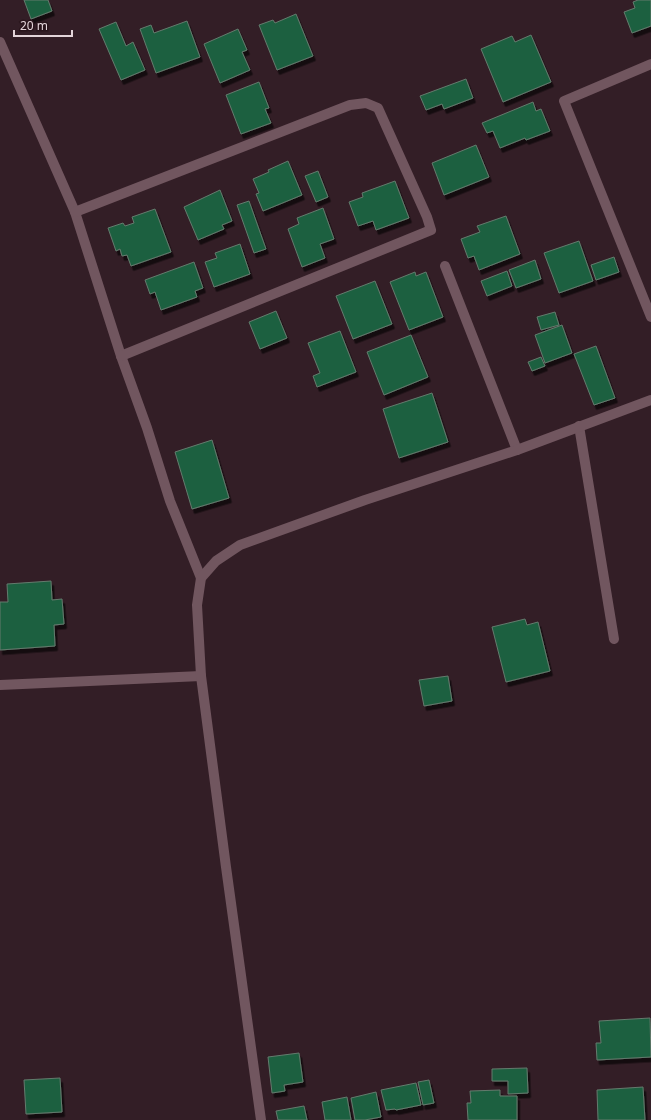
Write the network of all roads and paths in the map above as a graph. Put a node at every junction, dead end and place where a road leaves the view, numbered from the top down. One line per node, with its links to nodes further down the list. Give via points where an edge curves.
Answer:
1 (0, 42): 3 (street)
2 (651, 64): 5 (street, via 564,101)
3 (75, 212): 6 (street); 6 (street, via 350,105 366,104 378,108 431,230)
4 (445, 266): 9 (street)
5 (651, 317)
6 (121, 356): 10 (street, via 170,501)
7 (651, 400): 8 (street)
8 (579, 426): 9 (street); 11 (street)
9 (517, 450): 10 (street, via 365,500 240,545 216,561)
10 (201, 578): 12 (street, via 197,605)
11 (614, 639)
12 (201, 676): 13 (street); 14 (street)
13 (0, 685)
14 (261, 1120)

